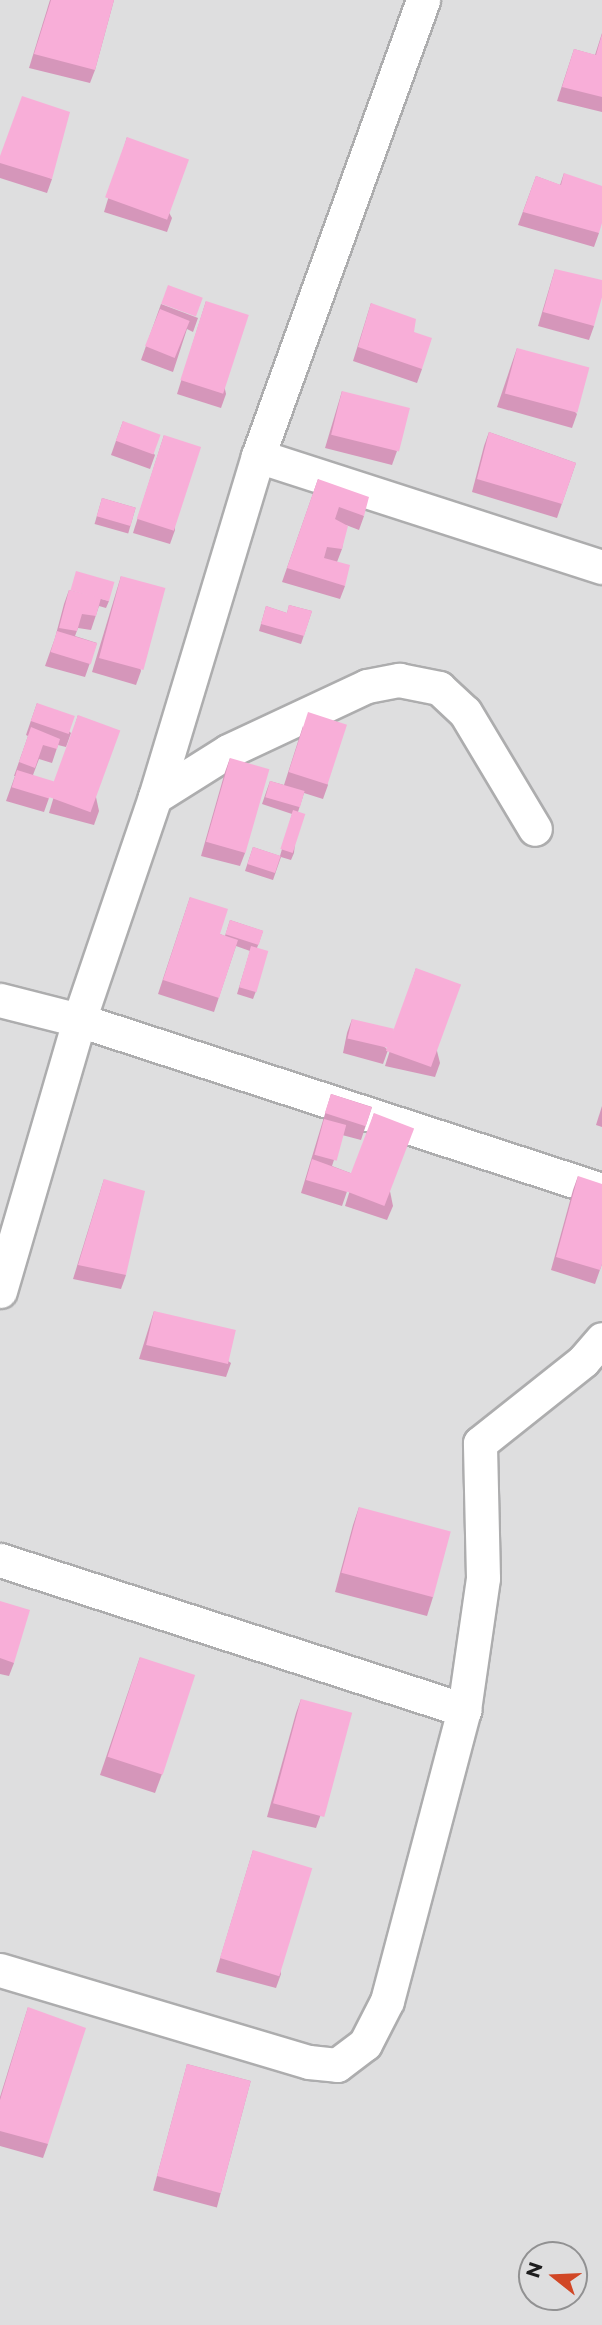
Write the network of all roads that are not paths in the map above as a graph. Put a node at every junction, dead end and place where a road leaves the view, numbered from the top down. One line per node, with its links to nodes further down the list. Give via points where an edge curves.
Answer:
1 (423, 0): 2 (street)
2 (258, 456): 3 (street); 4 (street)
3 (602, 567)
4 (155, 797): 5 (street, via 228,751 368,686 399,680 439,688 465,712); 7 (street)
5 (535, 829)
6 (0, 1000): 7 (street)
7 (79, 1020): 8 (street); 9 (street)
8 (602, 1190)
9 (0, 1290)
10 (602, 1339): 12 (street, via 583,1361 480,1443 483,1578)
11 (0, 1560): 12 (street)
12 (464, 1710): 13 (street, via 387,2001 365,2043 337,2065 309,2062)
13 (0, 1970)

